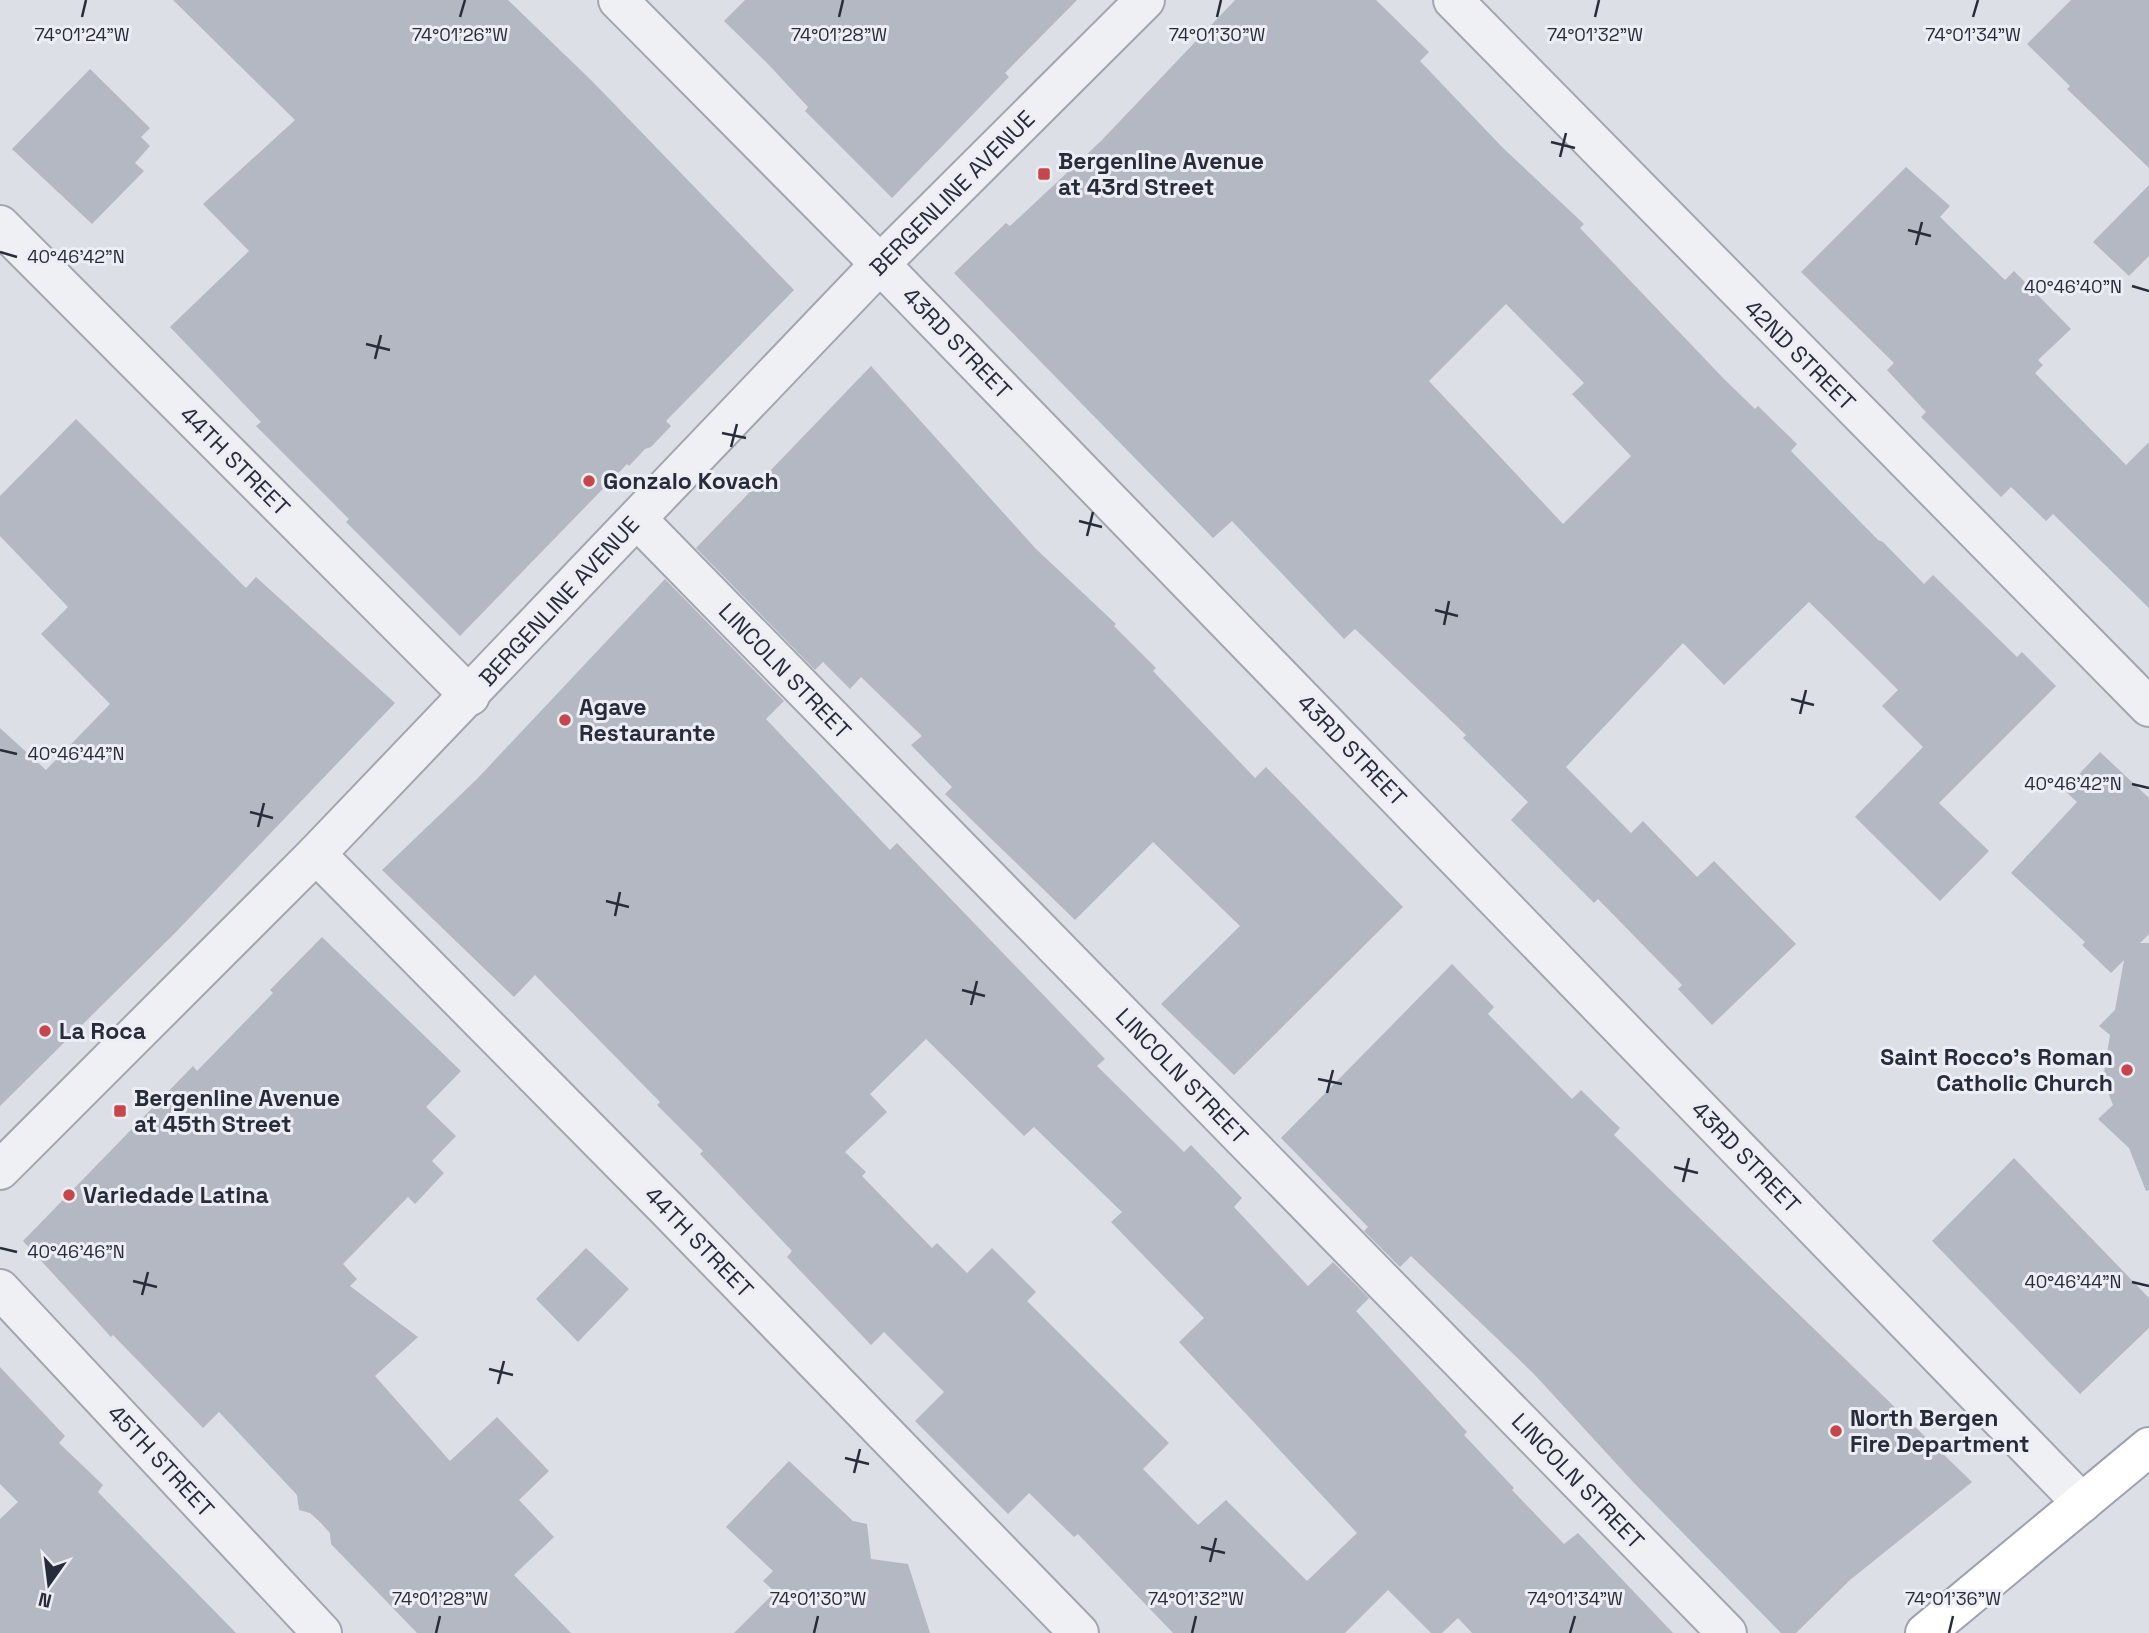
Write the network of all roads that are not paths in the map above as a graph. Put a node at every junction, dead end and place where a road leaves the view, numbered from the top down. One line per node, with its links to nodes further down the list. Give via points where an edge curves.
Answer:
1 (618, 0): 5 (street, 43RD STREET)
2 (1145, 0): 5 (street, BERGENLINE AVENUE)
3 (1453, 0): 8 (street, 42ND STREET)
4 (0, 225): 7 (street, 44TH STREET)
5 (880, 264): 6 (street, BERGENLINE AVENUE); 13 (street, 43RD STREET)
6 (637, 519): 7 (street, BERGENLINE AVENUE); 16 (street, LINCOLN STREET)
7 (470, 696): 9 (street, BERGENLINE AVENUE)
8 (2149, 707)
9 (316, 854): 10 (street, BERGENLINE AVENUE); 15 (street, 44TH STREET)
10 (0, 1170)
11 (0, 1289): 14 (street, 45TH STREET)
12 (2149, 1447): 13 (main road)
13 (2082, 1503): 17 (main road)
14 (322, 1633)
15 (1079, 1633)
16 (1727, 1633)
17 (1925, 1633)

